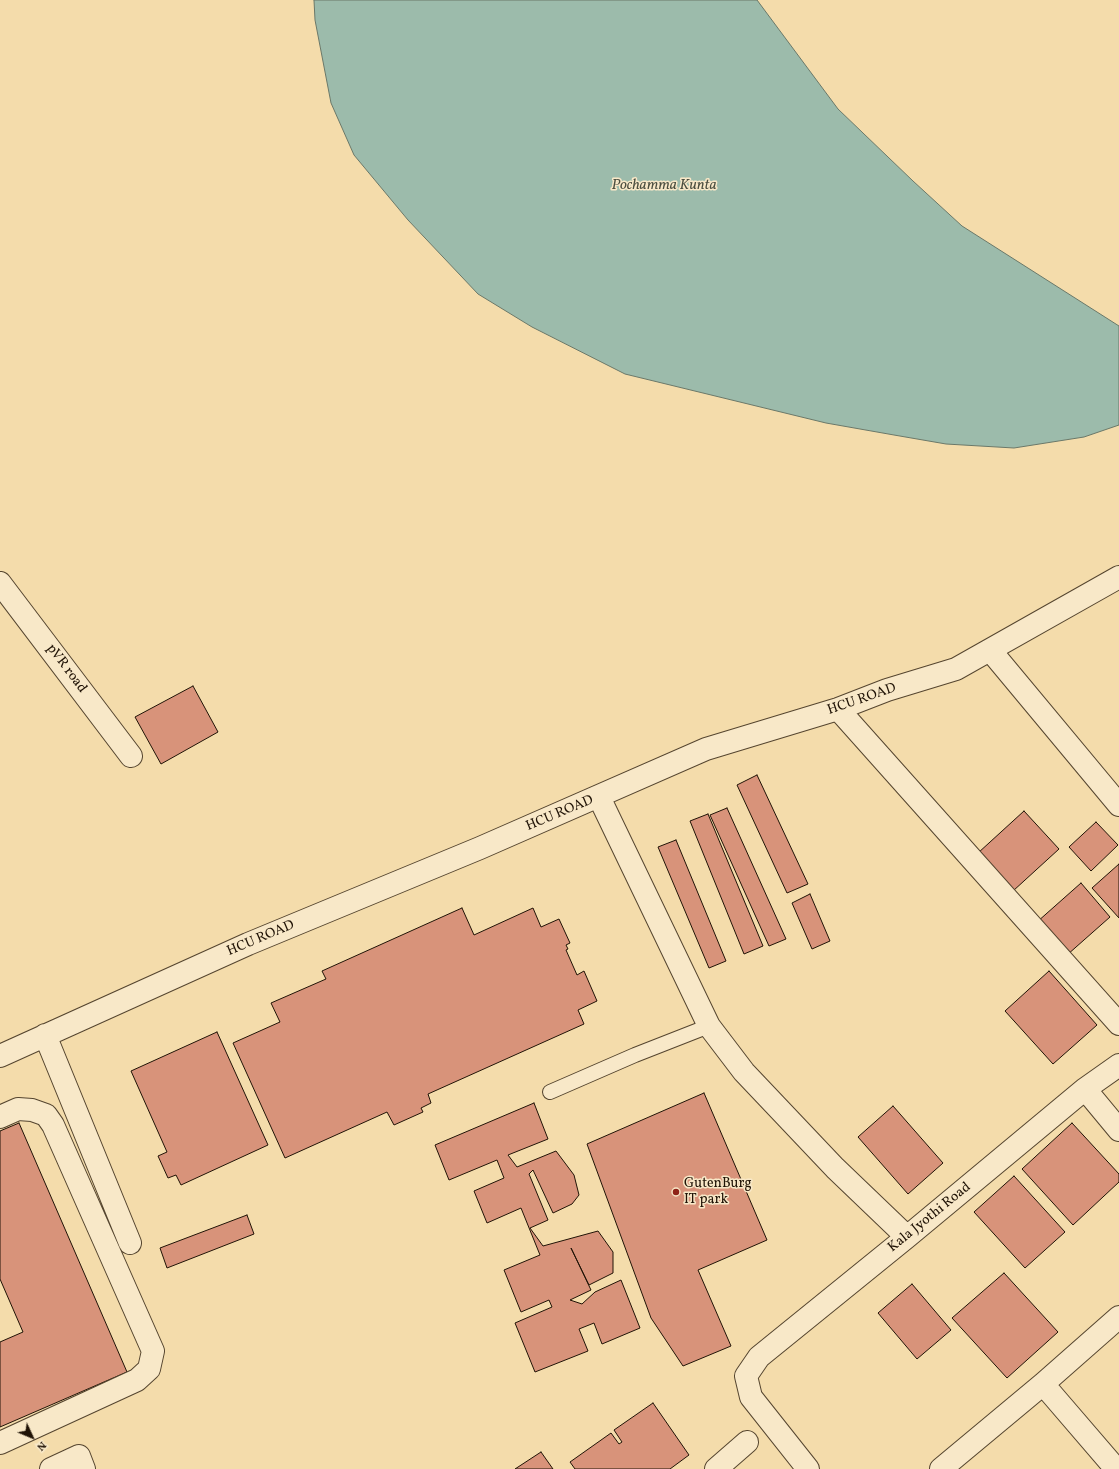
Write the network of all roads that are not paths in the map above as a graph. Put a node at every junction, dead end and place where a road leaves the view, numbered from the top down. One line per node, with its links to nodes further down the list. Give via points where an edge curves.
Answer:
1 (1119, 577): 3 (street, HCU ROAD)
2 (0, 583): 5 (street, pVR road)
3 (990, 650): 4 (street, HCU ROAD, via 956,669 887,690); 7 (street)
4 (838, 709): 6 (street, HCU ROAD, via 706,749); 8 (street)
5 (131, 756)
6 (599, 797): 9 (street); 10 (street, HCU ROAD, via 248,944)
7 (1119, 805)
8 (1119, 1024)
9 (709, 1026): 14 (lane); 17 (street, via 744,1072 835,1168)
10 (45, 1035): 11 (street, HCU ROAD); 18 (street)
11 (0, 1056)
12 (1119, 1065): 13 (street, Kala Jyothi Road)
13 (1085, 1089): 16 (street); 17 (street, Kala Jyothi Road)
14 (550, 1092)
15 (0, 1117): 21 (street, via 18,1109 32,1110 46,1115 53,1125 153,1351 149,1369 137,1380)
16 (1119, 1130)
17 (907, 1238): 26 (street, Kala Jyothi Road, via 759,1357 746,1376 751,1397)
18 (130, 1243)
19 (1119, 1317): 20 (street)
20 (1043, 1384): 27 (street); 28 (street)
21 (0, 1442)
22 (747, 1442): 25 (street)
23 (51, 1469): 24 (street, via 79,1456)
24 (84, 1469)
25 (716, 1469)
26 (808, 1469)
27 (941, 1469)
28 (1116, 1469)

